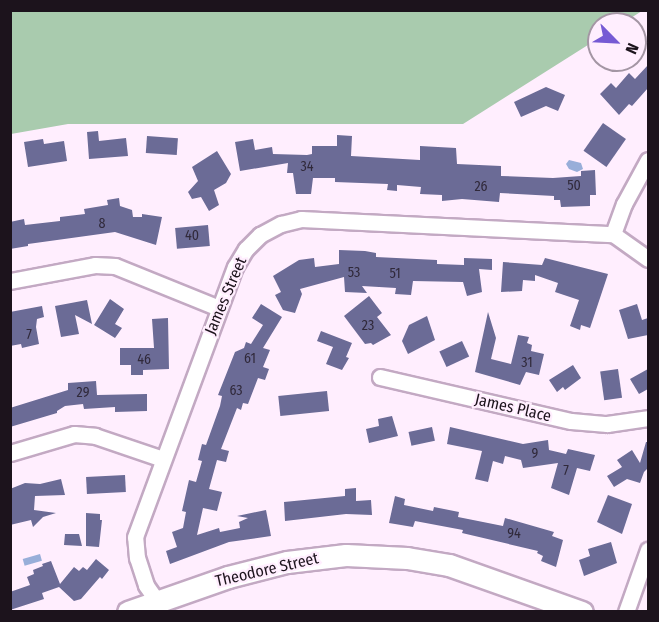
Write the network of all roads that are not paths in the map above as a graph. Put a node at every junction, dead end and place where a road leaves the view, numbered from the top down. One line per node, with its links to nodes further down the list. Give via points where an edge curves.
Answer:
1 (648, 160): 2 (street)
2 (613, 234): 3 (street); 5 (street, James Street, via 301,219 260,235 246,249)
3 (648, 260)
4 (10, 281): 5 (street, via 95,265 115,266)
5 (219, 308): 9 (street, James Street)
6 (380, 377): 7 (street, James Place, via 571,422 607,424)
7 (648, 418)
8 (10, 453): 9 (street, via 74,435 95,435)
9 (164, 459): 11 (street, James Street, via 135,537 146,585)
10 (648, 550): 14 (street)
11 (157, 601): 12 (main road, Theodore Street); 13 (main road, Theodore Street, via 286,562 328,556 387,556 449,565)
12 (128, 612)
13 (582, 612)
14 (626, 612)

